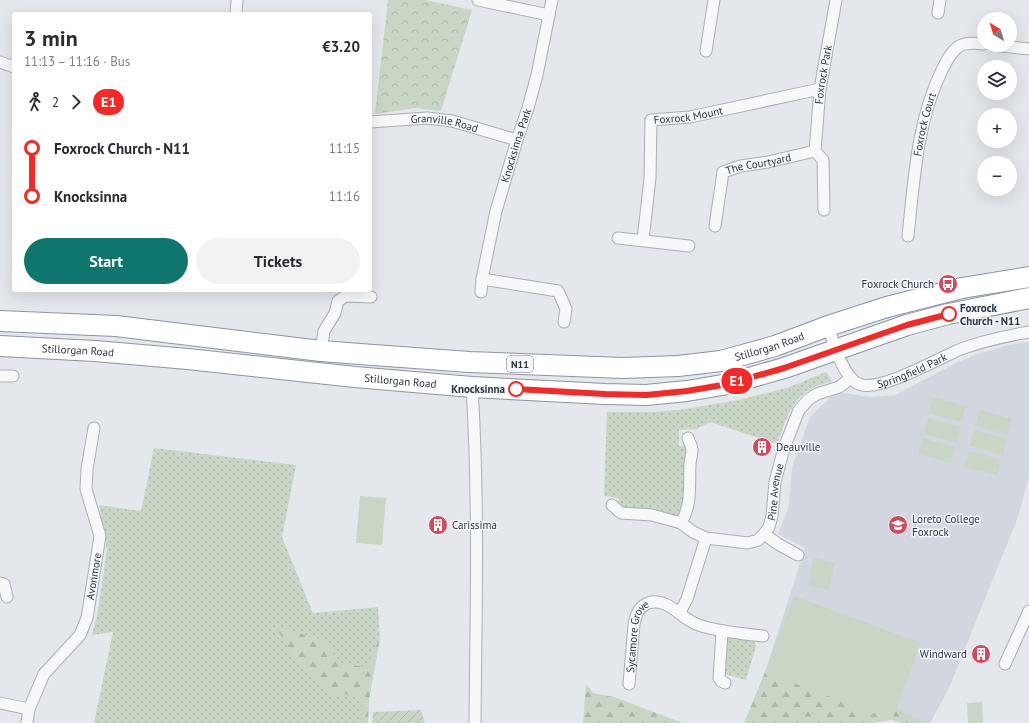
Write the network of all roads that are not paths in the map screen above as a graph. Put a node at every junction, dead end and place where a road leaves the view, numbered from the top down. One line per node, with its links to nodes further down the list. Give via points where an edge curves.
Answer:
1 (237, 0): 7 (street)
2 (478, 0): 9 (street)
3 (552, 0): 9 (street, Knocksinna Park)
4 (714, 0): 13 (street)
5 (836, 0): 16 (street, Foxrock Park)
6 (940, 0): 8 (street)
7 (236, 12)
8 (938, 13)
9 (550, 15): 18 (street, Knocksinna Park, via 537,75)
10 (977, 44): 22 (street, Foxrock Court, via 958,47 949,56 936,82 916,161)
11 (1017, 48): 12 (street)
12 (1029, 49)
13 (706, 52)
14 (0, 62): 15 (street)
15 (12, 66)
16 (820, 90): 19 (street, Foxrock Park); 24 (street, Foxrock Mount, via 690,117 651,120 650,178)
17 (372, 122): 18 (street, Granville Road, via 427,118 452,120)
18 (517, 140): 27 (street, Knocksinna Park, via 496,212)
19 (815, 151): 20 (street, via 823,160); 21 (street, The Courtyard, via 723,172)
20 (824, 210)
21 (715, 226)
22 (908, 236)
23 (618, 238): 24 (street)
24 (643, 240): 25 (street)
25 (689, 246)
26 (1029, 277): 33 (highway, Stillorgan Road / N11, via 962,288 887,307)
27 (482, 279): 28 (street, Knocksinna Park); 32 (street, via 558,291 566,309)
28 (481, 292)
29 (371, 297): 37 (street, via 348,296 338,301 335,313 324,331)
30 (1029, 298): 36 (highway, Stillorgan Road, via 928,320)
31 (0, 321): 37 (highway, Stillorgan Road / N11, via 116,326)
32 (564, 322)
33 (828, 326): 36 (street); 37 (highway, Stillorgan Road / N11, via 775,346 721,361 670,366 561,366)
34 (1029, 332): 40 (street, Springfield Park, via 961,349 879,385 858,384)
35 (0, 346): 41 (highway, Stillorgan Road, via 180,358)
36 (836, 349): 40 (street); 41 (highway, Stillorgan Road, via 784,368 728,384 687,391 646,395)
37 (321, 351)
38 (0, 376): 39 (street)
39 (13, 376)
40 (851, 378): 46 (street, Pine Avenue, via 839,387 818,394 799,410 784,448 775,482 772,516)
41 (472, 387): 61 (street, via 477,538)
42 (94, 428): 59 (street, Avonmore, via 86,489 100,536 87,618 80,635 44,674)
43 (688, 438): 45 (street, via 692,450 690,487 688,505)
44 (612, 505): 45 (street, Pine Avenue, via 621,513 652,515)
45 (681, 523): 47 (street, Pine Avenue)
46 (764, 534): 47 (street, Pine Avenue, via 758,540 748,543); 48 (street, Pine Avenue)
47 (706, 538): 52 (street, via 687,599)
48 (798, 555)
49 (0, 583): 50 (street, via 4,584)
50 (7, 597)
51 (1029, 611): 55 (street)
52 (680, 612): 53 (street, Sycamore Grove, via 694,624); 57 (street, Sycamore Grove, via 659,602 644,605 639,609 634,624)
53 (722, 632): 54 (street, Sycamore Grove); 56 (street, via 719,678)
54 (763, 636)
55 (1005, 664)
56 (725, 683)
57 (629, 684)
58 (0, 704): 59 (street)
59 (29, 709): 60 (street, Avonmore)
60 (27, 723)
61 (475, 723)

